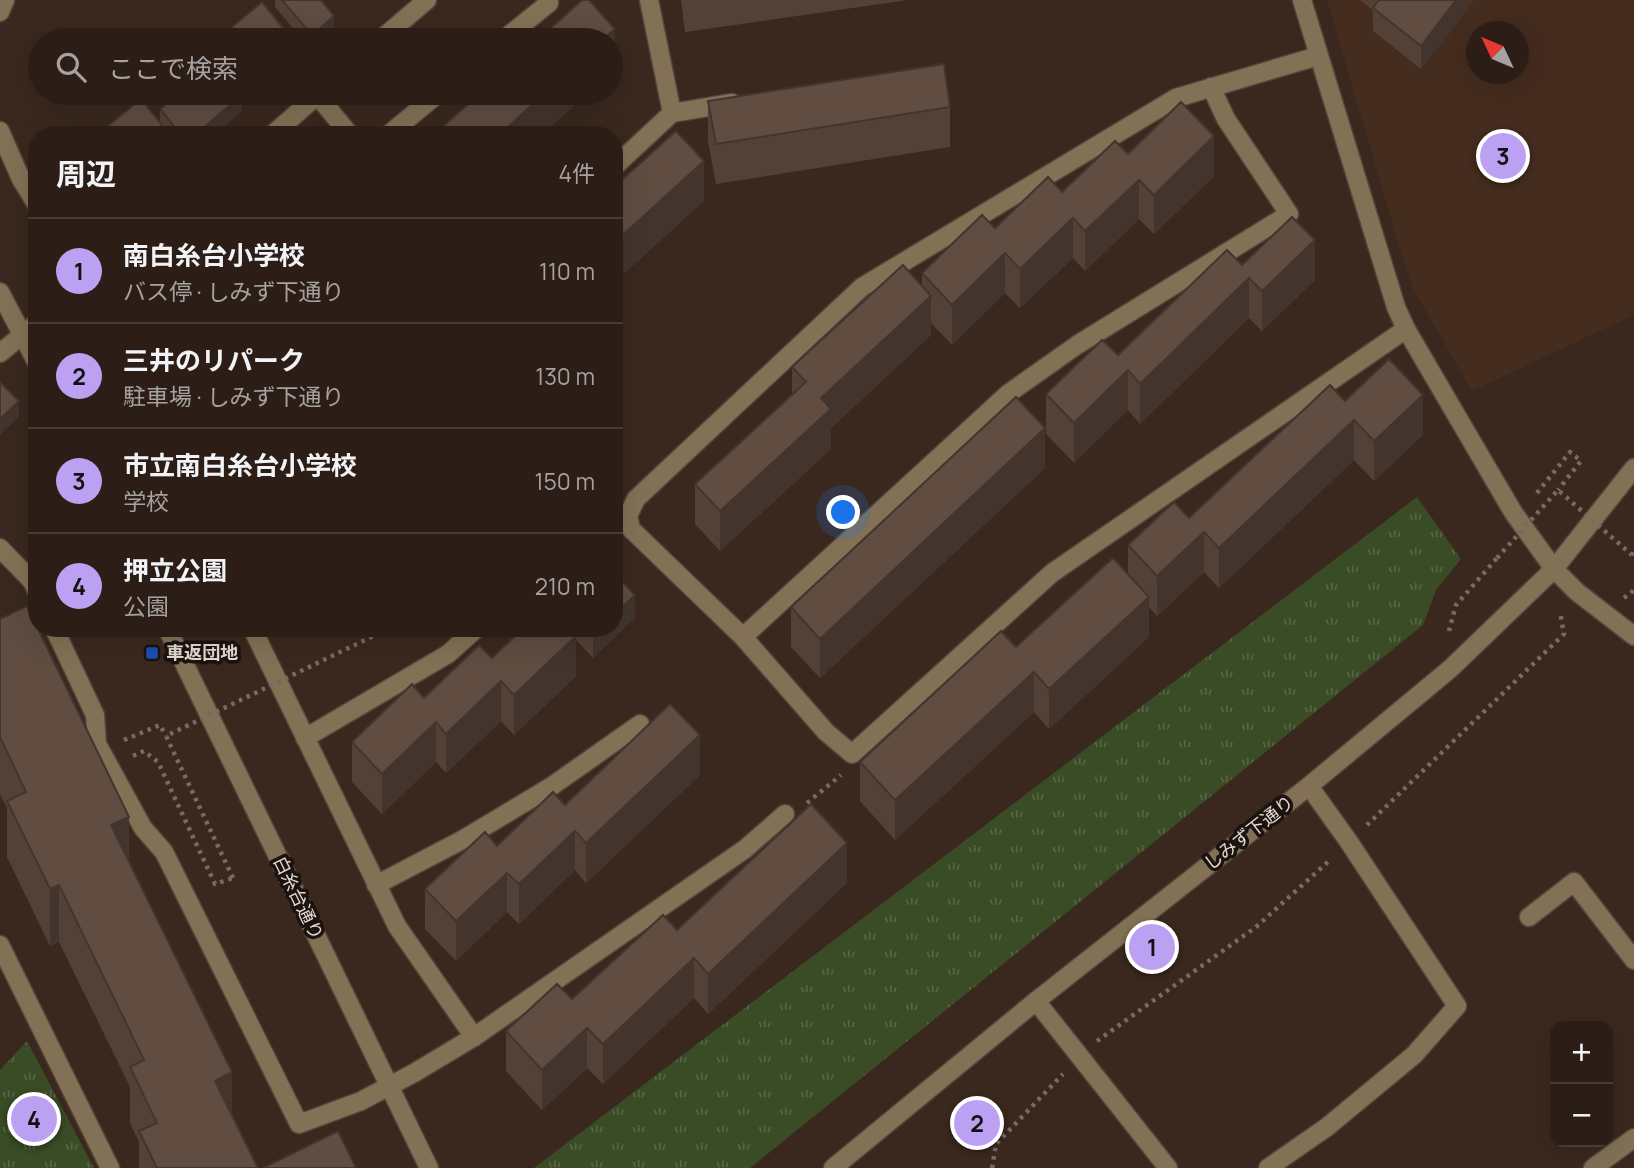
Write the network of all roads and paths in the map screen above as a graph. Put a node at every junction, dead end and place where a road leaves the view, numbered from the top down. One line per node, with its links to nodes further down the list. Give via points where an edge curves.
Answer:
1 (5, 0): 6 (street)
2 (427, 0): 7 (street)
3 (649, 0): 15 (street)
4 (1302, 0): 9 (street)
5 (548, 3): 8 (street)
6 (0, 12)
7 (394, 28)
8 (518, 28)
9 (1318, 56): 10 (street); 24 (street)
10 (1211, 88): 41 (street, via 1226,119 1289,214 1077,345 1009,393); 41 (street, via 1176,98 862,287 636,499 628,516 631,530)
11 (753, 100): 15 (street)
12 (306, 105): 16 (street)
13 (327, 105): 17 (street)
14 (424, 105): 18 (street)
15 (672, 113): 20 (street)
16 (282, 126)
17 (343, 126)
18 (399, 126)
19 (0, 131): 21 (street)
20 (623, 159)
21 (28, 190)
22 (0, 292): 23 (street)
23 (28, 327)
24 (1406, 329): 32 (street, via 1513,512); 45 (street, via 1052,573)
25 (28, 331): 26 (street)
26 (0, 353)
27 (1634, 468): 32 (street, しみず下通り)
28 (1558, 490): 29 (path, via 1581,461 1570,452); 31 (path, bridge, via 1632,555); 34 (path, bridge, via 1456,605)
29 (1537, 493)
30 (0, 548): 33 (street)
31 (1634, 552)
32 (1554, 569): 35 (street); 47 (street, しみず下通り, via 1450,669)
33 (28, 577)
34 (1449, 631)
35 (1634, 636)
36 (58, 637): 46 (street, via 95,715 97,744)
37 (171, 637): 56 (street, 白糸台通り)
38 (256, 637): 44 (street)
39 (371, 637): 43 (path, bridge)
40 (467, 637): 44 (street, via 448,654)
41 (743, 637): 45 (street, via 826,732)
42 (640, 724): 49 (street, via 496,820)
43 (166, 736): 46 (path, via 160,725); 46 (path, bridge, via 233,878 215,884 158,762 144,751)
44 (305, 738): 49 (street)
45 (852, 754): 48 (path, via 841,775 802,807)
46 (105, 758): 56 (street, via 143,828 164,852 299,1124)
47 (1309, 786): 53 (street, しみず下通り); 63 (street, via 1457,1006 1414,1055 1327,1127)
48 (785, 814): 54 (street, via 745,849)
49 (376, 884): 54 (street, via 397,926)
50 (1529, 917): 52 (street, via 1574,882)
51 (0, 946): 58 (street)
52 (1634, 960)
53 (1036, 1001): 55 (street); 60 (street, しみず下通り)
54 (474, 1037): 56 (street)
55 (1080, 1057): 61 (path, via 996,1144); 62 (street)
56 (389, 1086): 59 (street, 白糸台通り)
57 (1634, 1139): 64 (street)
58 (110, 1168)
59 (429, 1168)
60 (834, 1168)
61 (992, 1168)
62 (1168, 1168)
63 (1268, 1168)
64 (1594, 1168)

